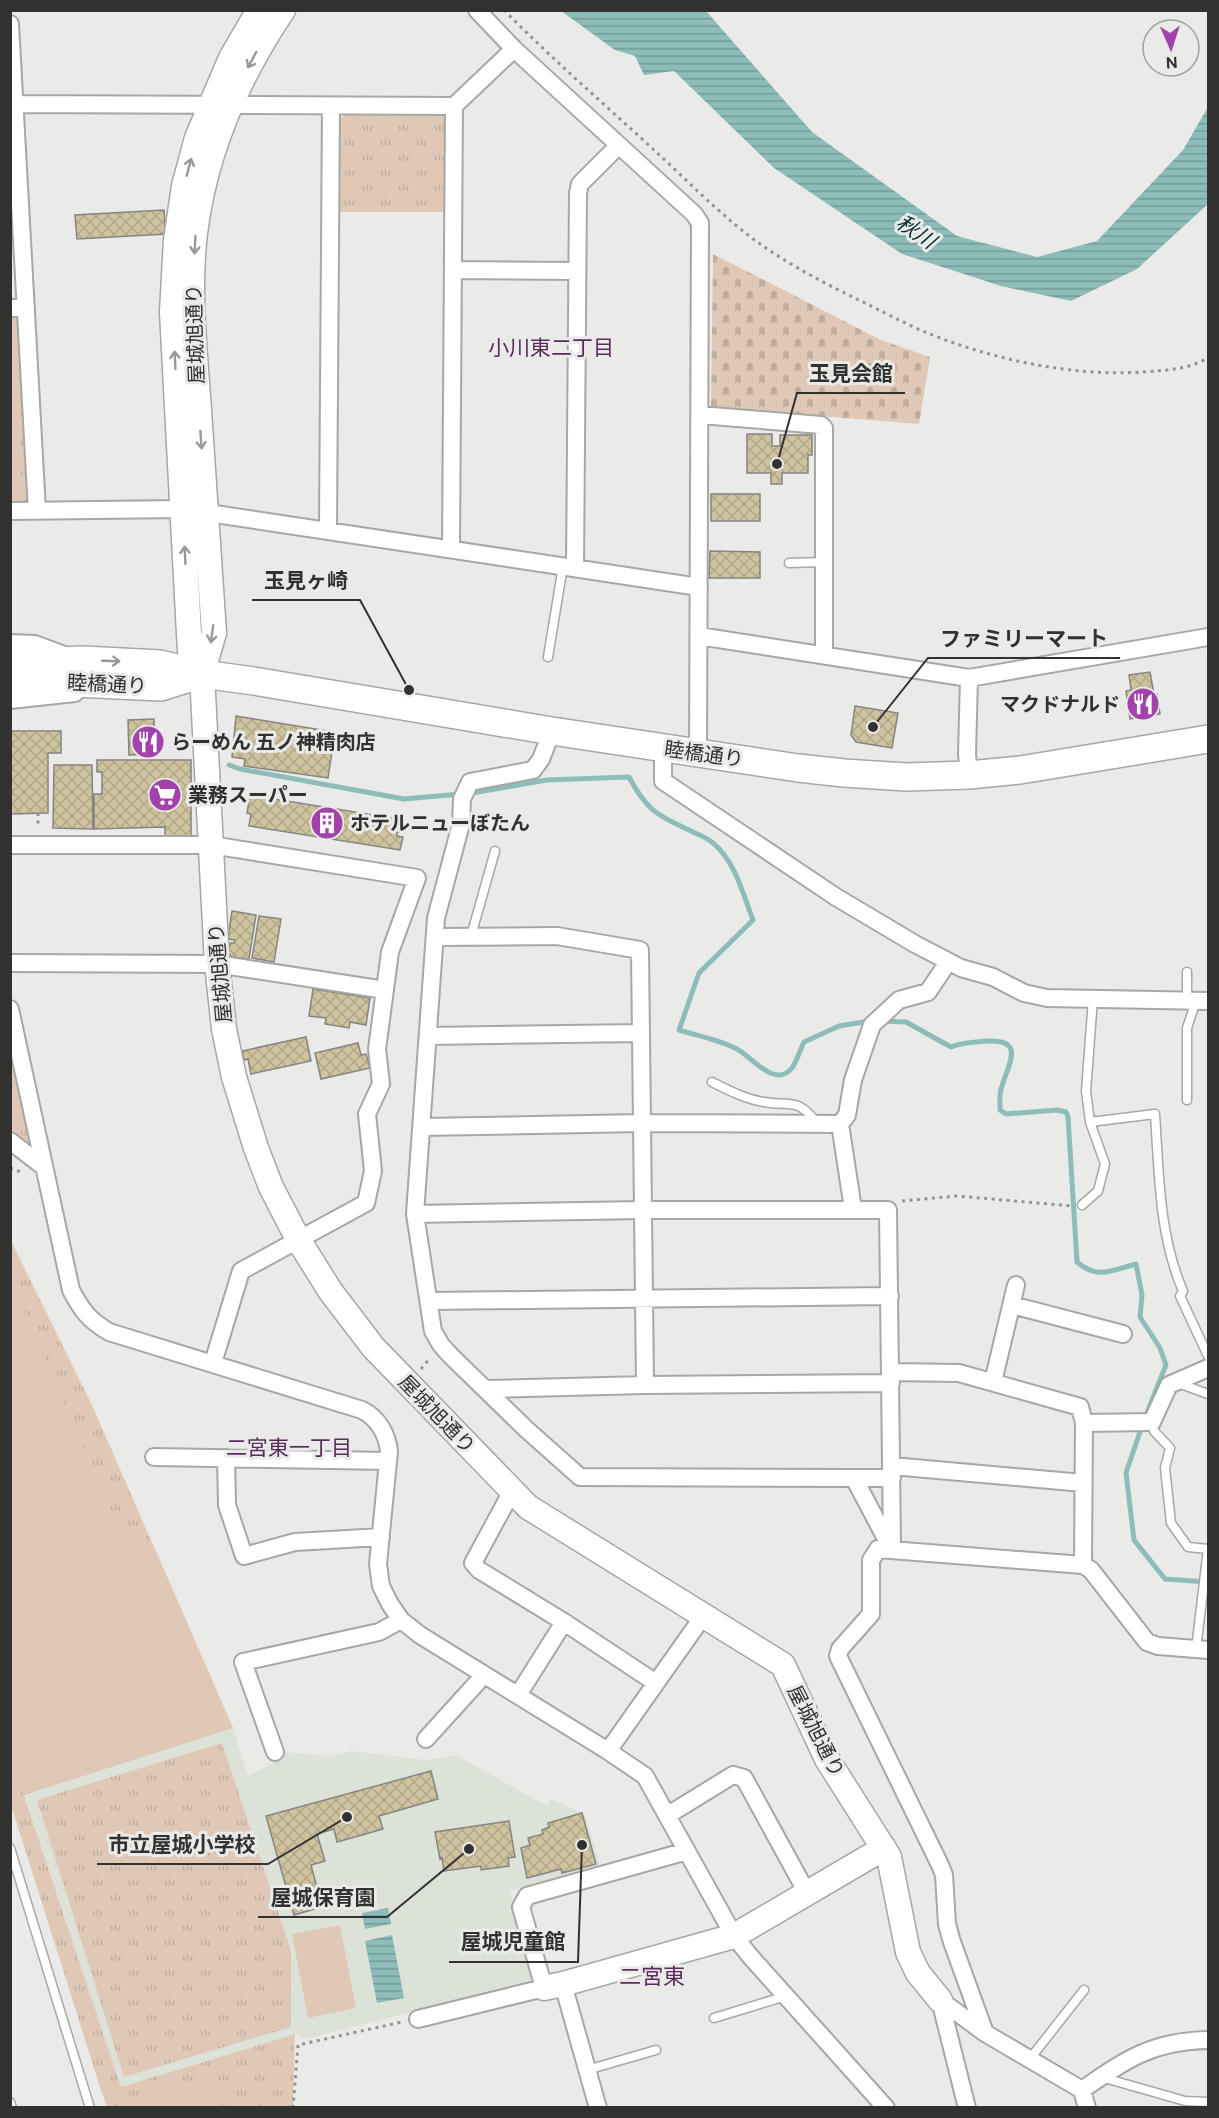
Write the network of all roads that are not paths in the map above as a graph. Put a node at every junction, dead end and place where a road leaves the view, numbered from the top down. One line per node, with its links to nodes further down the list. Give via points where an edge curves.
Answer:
1 (259, 10): 7 (street, 屋城旭通り, via 231,58)
2 (283, 10): 7 (street, 屋城旭通り, one-way to 7)
3 (477, 10): 5 (street)
4 (10, 24): 6 (street)
5 (514, 49): 9 (street); 10 (street)
6 (13, 104): 7 (street); 13 (street)
7 (220, 105): 8 (street); 15 (street, 屋城旭通り, one-way to 7, via 172,312 174,256 184,186 197,138); 18 (street, 屋城旭通り, one-way to 18, via 195,233 191,301)
8 (331, 106): 9 (street); 19 (street)
9 (454, 106): 11 (street)
10 (619, 146): 12 (street, via 580,184); 14 (street, via 700,223)
11 (454, 270): 12 (street); 20 (street)
12 (577, 271): 23 (street)
13 (18, 307): 17 (street)
14 (700, 415): 21 (street, via 824,428); 24 (street)
15 (182, 509): 17 (street); 18 (street); 32 (street, 屋城旭通り, one-way to 15, via 190,651)
16 (10, 511): 17 (street)
17 (37, 511)
18 (206, 512): 19 (street); 32 (street, 屋城旭通り, one-way to 32, via 214,633)
19 (328, 529): 20 (street)
20 (451, 549): 23 (street)
21 (824, 562): 22 (lane); 28 (street)
22 (789, 563)
23 (569, 567): 24 (street); 29 (lane)
24 (699, 587): 25 (street)
25 (699, 636): 28 (street); 40 (street)
26 (1209, 637): 33 (street)
27 (10, 643): 30 (street, via 35,644)
28 (824, 655): 33 (street)
29 (548, 657)
30 (78, 660): 31 (main road, 睦橋通り); 32 (main road, 睦橋通り, one-way to 32, via 160,664)
31 (10, 663)
32 (202, 674): 35 (main road, 睦橋通り, via 162,687); 37 (main road, 睦橋通り); 43 (street, 屋城旭通り)
33 (969, 678): 41 (street)
34 (10, 680): 35 (main road, 睦橋通り)
35 (120, 685): 36 (street)
36 (10, 700)
37 (552, 731): 39 (main road, 睦橋通り); 46 (street, via 533,770 470,782 436,918)
38 (1209, 739): 41 (main road, 睦橋通り)
39 (663, 748): 40 (main road, 睦橋通り); 47 (street, via 663,781 836,897)
40 (698, 753): 41 (main road, 睦橋通り, via 844,773 906,777)
41 (969, 775)
42 (10, 845): 43 (street)
43 (211, 845): 49 (street, 屋城旭通り); 51 (street, via 417,878 390,952)
44 (495, 851): 45 (lane)
45 (471, 936): 46 (street); 55 (street, via 557,936 640,950)
46 (435, 937): 56 (street)
47 (948, 962): 52 (street, via 993,977 1024,993 1047,998); 62 (street, via 928,992 899,1000 878,1019 853,1080 847,1115)
48 (10, 963): 49 (street)
49 (217, 964): 51 (street); 70 (street, 屋城旭通り, via 224,1029 243,1110 271,1187)
50 (1187, 972): 53 (lane)
51 (385, 990): 70 (street, via 377,1049 381,1084 367,1114 373,1171 366,1203)
52 (1094, 999): 53 (street); 59 (lane, via 1086,1091)
53 (1197, 1001): 58 (lane, via 1187,1028)
54 (10, 1009): 65 (street)
55 (641, 1034): 56 (street); 60 (street)
56 (428, 1036): 63 (street)
57 (712, 1082): 61 (lane, via 734,1094 764,1102 797,1104)
58 (1187, 1100)
59 (1090, 1122): 66 (lane, via 1105,1164 1098,1191); 77 (lane, via 1155,1114 1160,1201 1173,1268 1183,1291 1180,1296)
60 (642, 1123): 61 (street); 63 (street); 68 (street)
61 (817, 1123): 62 (street)
62 (840, 1124): 67 (street)
63 (422, 1127): 69 (street)
64 (10, 1141): 65 (street)
65 (44, 1167): 78 (street, via 71,1290 81,1309 109,1332)
66 (1082, 1205)
67 (853, 1209): 68 (street); 72 (street, via 888,1210)
68 (644, 1210): 69 (street); 73 (street)
69 (415, 1214): 74 (street)
70 (299, 1241): 78 (street, via 241,1271); 94 (street, 屋城旭通り, via 352,1320)
71 (1016, 1285): 75 (street)
72 (890, 1296): 73 (street); 80 (street)
73 (644, 1299): 74 (street); 83 (street)
74 (429, 1302): 84 (street, via 433,1331 441,1345)
75 (1012, 1305): 76 (street); 81 (street)
76 (1123, 1334)
77 (1209, 1356)
78 (213, 1363): 90 (street, via 368,1413 385,1435)
79 (1209, 1368): 82 (street)
80 (890, 1378): 81 (street, via 959,1373); 83 (street); 91 (street)
81 (993, 1382): 87 (street, via 1080,1407)
82 (1175, 1382): 85 (lane); 86 (street)
83 (645, 1384): 84 (street)
84 (486, 1389): 92 (street, via 580,1477)
85 (1209, 1394)
86 (1145, 1422): 87 (street); 101 (lane, via 1170,1448 1165,1468 1171,1523 1188,1547 1208,1549)
87 (1084, 1423): 93 (street)
88 (154, 1457): 89 (street)
89 (226, 1458): 90 (street); 95 (street, via 227,1505 244,1556 295,1542)
90 (388, 1461): 95 (street)
91 (892, 1472): 92 (street); 93 (street); 96 (street)
92 (854, 1478): 96 (street)
93 (1083, 1483): 97 (street)
94 (512, 1491): 98 (street, 屋城旭通り, via 528,1506); 100 (street, via 473,1563)
95 (381, 1537): 99 (street, via 381,1586)
96 (892, 1550): 97 (street); 120 (street, via 878,1549 872,1560 871,1614 840,1648 838,1656 944,1875 947,1924)
97 (1083, 1565): 101 (street, via 1147,1642)
98 (704, 1615): 103 (street); 110 (street, 屋城旭通り, via 783,1665 827,1759)
99 (401, 1620): 102 (street); 107 (street, via 379,1632 243,1662)
100 (564, 1622): 103 (street); 104 (street)
101 (1202, 1649)
102 (484, 1675): 104 (street); 105 (street)
103 (656, 1683): 106 (street)
104 (518, 1695): 106 (street)
105 (426, 1739)
106 (608, 1750): 108 (street, via 645,1776)
107 (275, 1752)
108 (668, 1815): 111 (street); 112 (street, via 733,1775 744,1778)
109 (10, 1848): 130 (lane)
110 (884, 1848): 112 (street); 117 (street, 屋城旭通り, via 908,1953)
111 (687, 1851): 113 (street); 114 (street, via 527,1896 521,1907)
112 (807, 1893): 113 (street)
113 (734, 1936): 114 (street); 116 (street)
114 (554, 1986): 119 (street); 124 (street)
115 (1084, 1990): 123 (lane)
116 (786, 1996): 118 (lane); 132 (street)
117 (940, 2000): 120 (street); 133 (street)
118 (714, 2018)
119 (418, 2019)
120 (985, 2033): 123 (street)
121 (1209, 2040): 125 (street, via 1190,2040 1142,2052)
122 (656, 2050): 124 (lane)
123 (1029, 2060): 126 (street)
124 (587, 2070): 131 (street)
125 (1100, 2077): 126 (street); 128 (lane, via 1185,2101)
126 (1082, 2090): 134 (street)
127 (10, 2102): 129 (lane)
128 (1209, 2102)
129 (12, 2108)
130 (90, 2108)
131 (598, 2108)
132 (886, 2108)
133 (967, 2108)
134 (1087, 2108)

